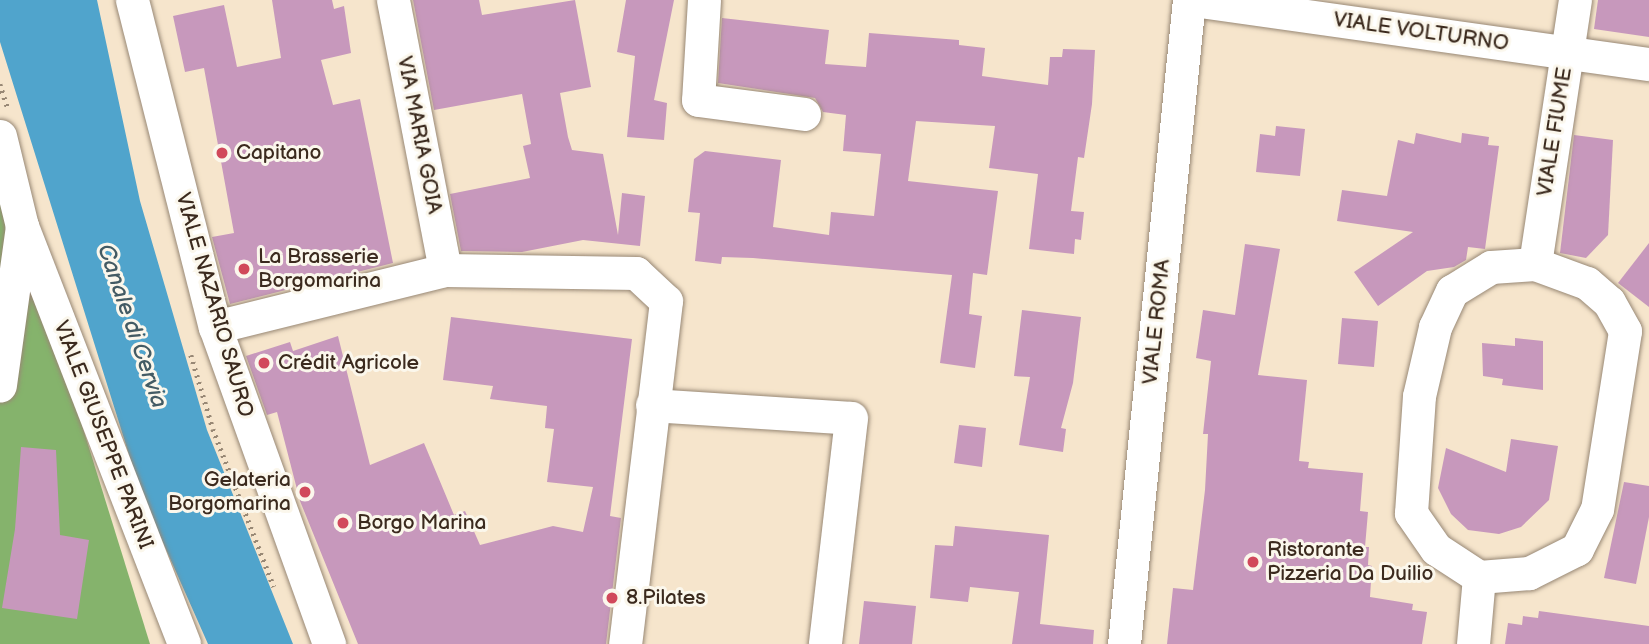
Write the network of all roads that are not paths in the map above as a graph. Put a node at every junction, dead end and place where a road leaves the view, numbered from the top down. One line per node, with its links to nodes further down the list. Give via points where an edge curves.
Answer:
1 (132, 0): 13 (street, VIALE NAZARIO SAURO)
2 (393, 0): 12 (street, VIA MARIA GOIA)
3 (704, 0): 8 (street, via 698,100)
4 (1191, 0): 6 (street, VIALE VOLTURNO); 21 (street, VIALE ROMA)
5 (1575, 0): 6 (street, VIALE FIUME)
6 (1567, 53): 7 (street, VIALE VOLTURNO); 11 (street, VIALE FIUME)
7 (1649, 64)
8 (804, 114)
9 (2, 154): 10 (street, VIALE GIUSEPPE PARINI)
10 (23, 226): 14 (street); 17 (street, VIALE GIUSEPPE PARINI)
11 (1535, 264): 16 (street, via 1491,267 1452,291 1435,327 1419,396 1411,513 1436,549); 16 (street, via 1587,283 1609,302 1625,331 1597,509 1577,548 1529,573)
12 (445, 270): 13 (street); 15 (street, via 636,273 666,301)
13 (215, 327): 18 (street, VIALE NAZARIO SAURO)
14 (0, 385)
15 (652, 405): 19 (street); 20 (street, via 851,418)
16 (1479, 577): 22 (street)
17 (184, 644)
18 (330, 644)
19 (625, 644)
20 (825, 644)
21 (1124, 644)
22 (1473, 644)

